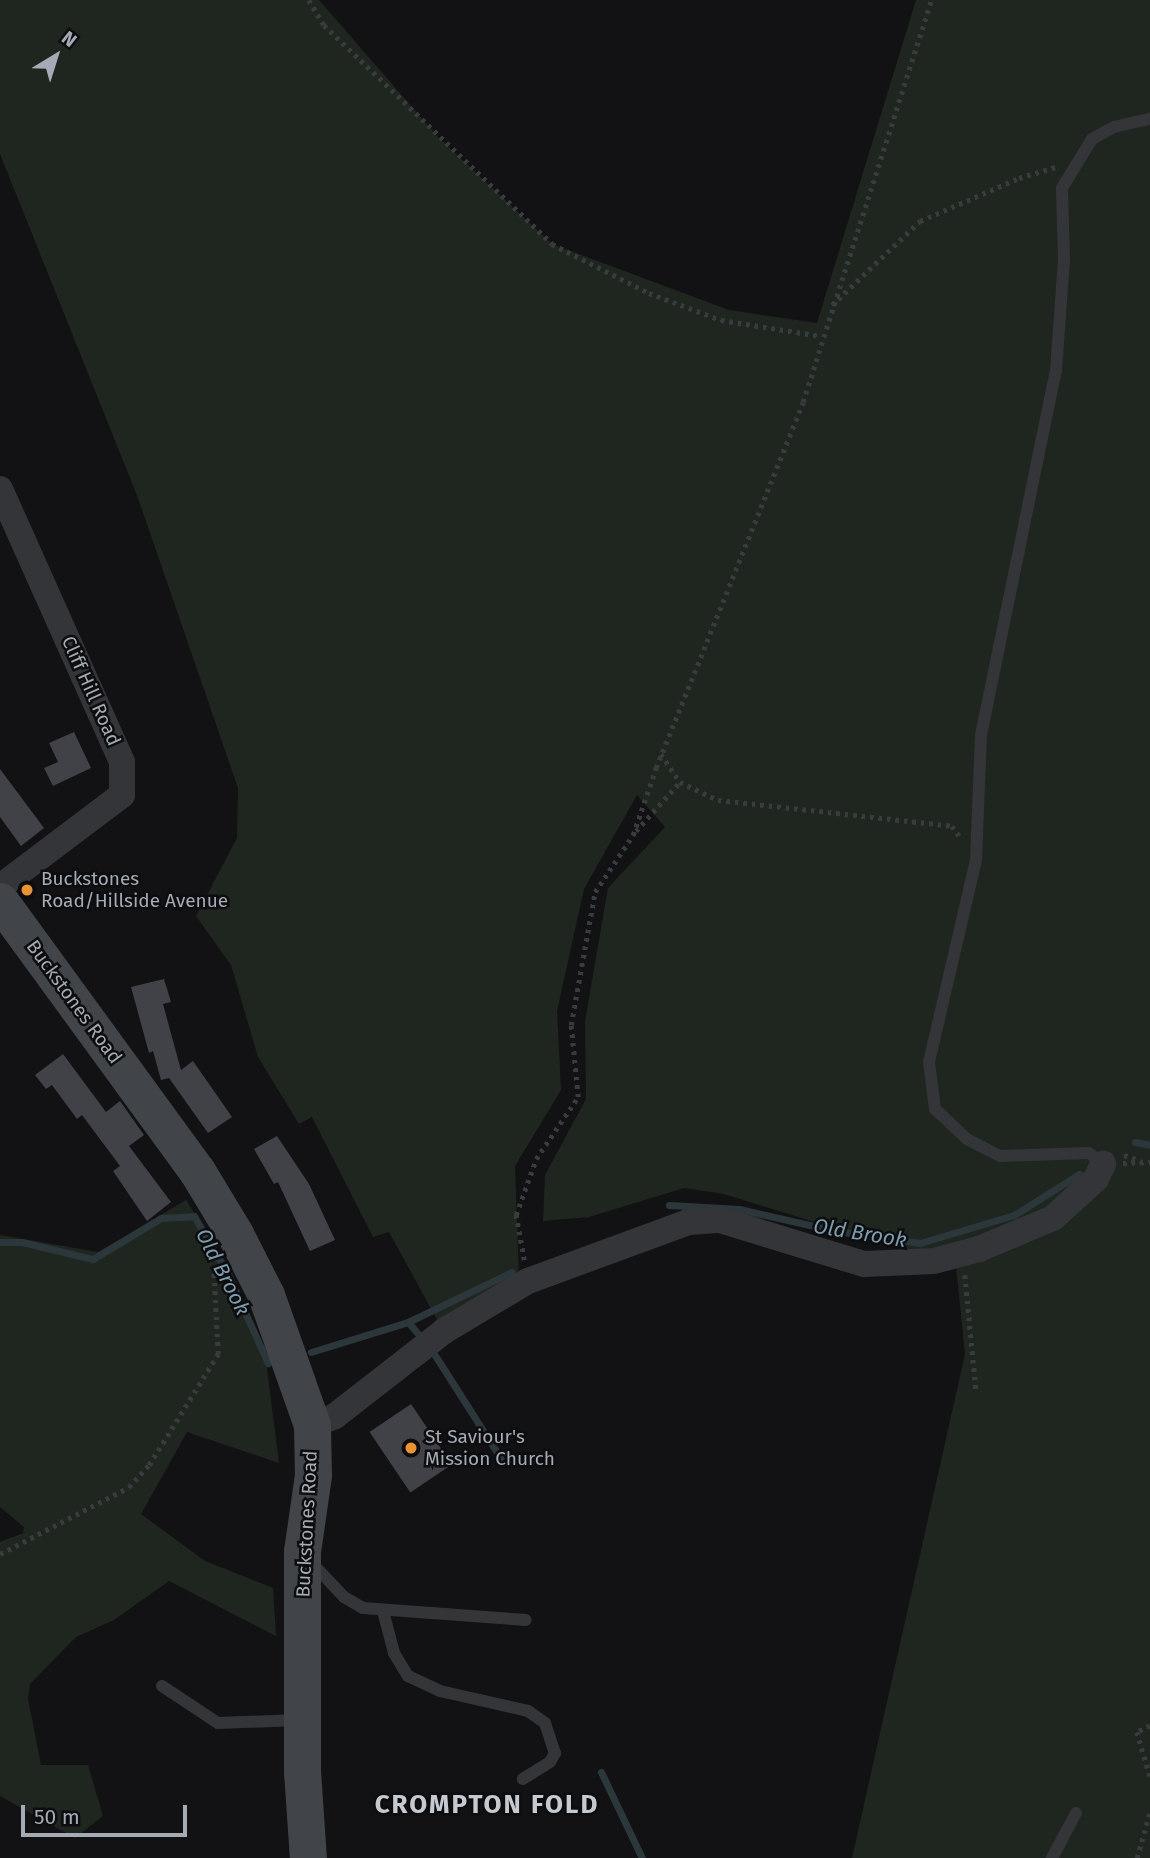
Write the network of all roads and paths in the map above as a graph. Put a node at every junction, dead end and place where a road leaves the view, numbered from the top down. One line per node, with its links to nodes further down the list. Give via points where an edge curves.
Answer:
1 (309, 0): 6 (path, via 324,25 552,244 649,293 721,320)
2 (931, 0): 5 (path)
3 (1150, 119): 4 (lane, via 1114,127 1092,139)
4 (1074, 161): 5 (path, via 1019,178 920,222); 11 (lane, via 1062,188 1064,260 1056,371 981,735)
5 (832, 306): 6 (path)
6 (822, 336): 8 (path, via 803,402)
7 (0, 489): 12 (street, Cliff Hill Road, via 122,762 122,795)
8 (661, 754): 9 (path); 10 (path)
9 (680, 782): 10 (path); 11 (path, via 718,800 952,826)
10 (633, 835): 17 (path, via 595,892 571,1025 578,1097 536,1159 516,1215)
11 (976, 860): 14 (lane, via 929,1062 935,1108 967,1139 1000,1156 1089,1153)
12 (0, 887)
13 (0, 901): 15 (main road, Buckstones Road, via 197,1171)
14 (1104, 1164): 17 (street, via 1096,1179 1053,1218 979,1249 934,1261 864,1264 720,1220 688,1222)
15 (221, 1212): 19 (main road, Buckstones Road, via 266,1295); 21 (path, via 212,1246 218,1354 156,1455 129,1487)
16 (965, 1273): 18 (path)
17 (527, 1281): 19 (street, via 438,1336 335,1416)
18 (976, 1390)
19 (312, 1425): 20 (main road, Buckstones Road, via 313,1475)
20 (302, 1551): 22 (lane, via 344,1597 363,1608); 25 (main road, Buckstones Road)
21 (0, 1554)
22 (383, 1611): 23 (lane); 28 (lane, via 394,1653 408,1676 440,1691 528,1711 545,1723 555,1753 550,1762)
23 (526, 1620)
24 (162, 1686): 25 (lane, via 218,1723)
25 (302, 1719): 31 (main road, Buckstones Road)
26 (1150, 1727): 27 (path, via 1137,1732)
27 (1150, 1776)
28 (523, 1779)
29 (1150, 1811): 33 (path)
30 (1076, 1813): 32 (lane)
31 (308, 1858)
32 (1052, 1858)
33 (1137, 1858)

